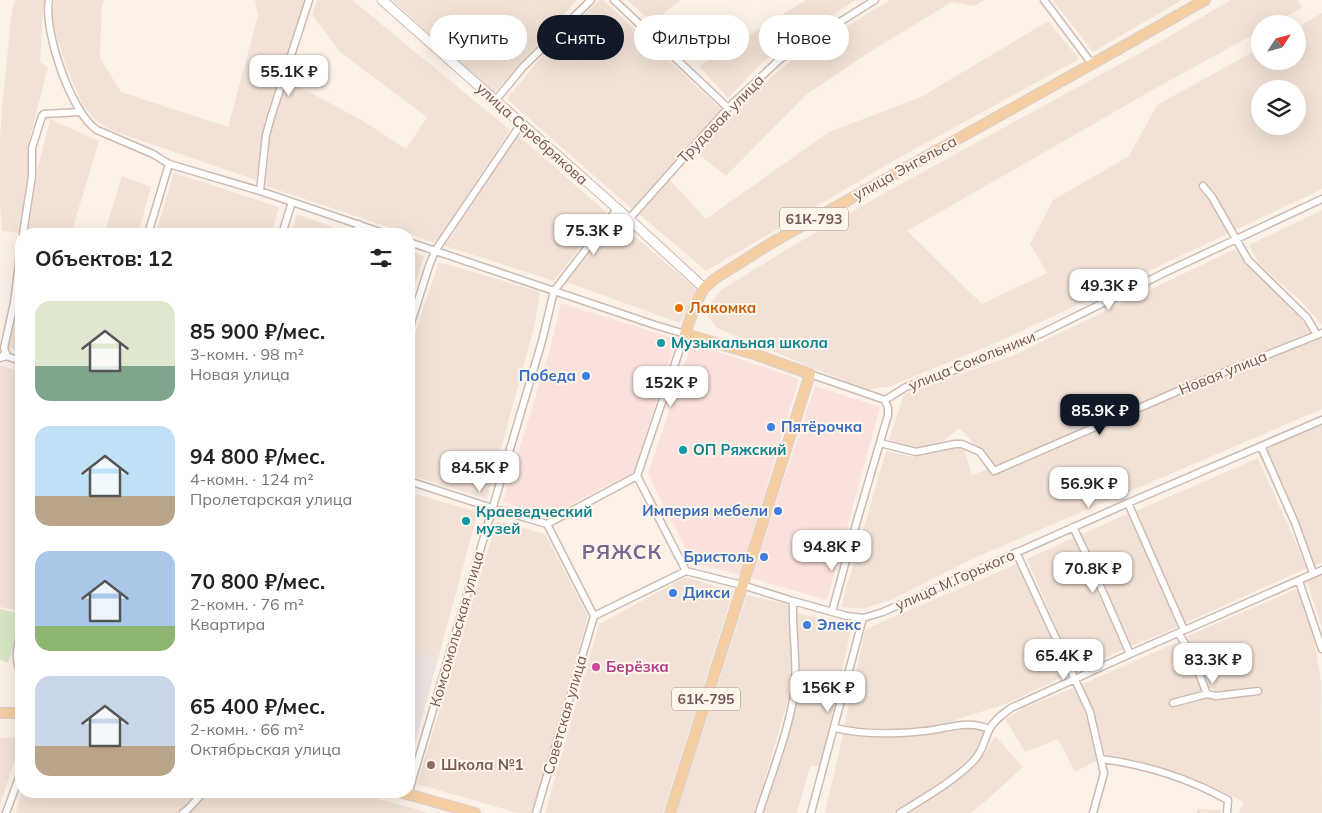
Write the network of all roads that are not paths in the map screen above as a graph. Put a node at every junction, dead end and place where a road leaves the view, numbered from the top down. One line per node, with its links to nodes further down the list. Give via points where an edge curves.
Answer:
1 (49, 0): 12 (street, via 53,44)
2 (309, 0): 16 (street, via 266,135)
3 (382, 0): 10 (main road, улица Серебрякова)
4 (591, 0): 10 (street, via 523,67)
5 (614, 0): 11 (street)
6 (876, 0): 11 (street, Трудовая улица, via 779,60)
7 (1044, 0): 9 (street)
8 (1205, 0): 9 (main road, улица Энгельса / 61К-793)
9 (1092, 64): 30 (main road, улица Энгельса / 61К-793, via 773,242)
10 (495, 101): 13 (main road, улица Серебрякова)
11 (728, 108): 20 (street, Трудовая улица)
12 (80, 112): 14 (street, via 90,126); 22 (street, via 42,116 32,148 32,176)
13 (521, 124): 19 (main road, улица Серебрякова); 29 (street)
14 (170, 164): 16 (street); 23 (street)
15 (1203, 186): 27 (street)
16 (260, 191): 18 (street)
17 (1322, 199): 27 (street, улица Сокольники)
18 (292, 202): 21 (street); 24 (street)
19 (617, 209): 20 (main road, улица Серебрякова); 31 (street)
20 (628, 219): 30 (main road, улица Серебрякова)
21 (358, 224): 25 (street); 26 (street)
22 (24, 228)
23 (150, 228)
24 (284, 228)
25 (357, 228)
26 (369, 228)
27 (1236, 240): 35 (street, via 1248,260); 39 (street, улица Сокольники, via 1026,340 906,387)
28 (415, 244): 29 (street)
29 (435, 251): 31 (street); 33 (street)
30 (704, 288): 34 (main road)
31 (554, 291): 34 (street); 46 (street, Комсомольская улица)
32 (15, 296): 36 (street)
33 (415, 309)
34 (686, 334): 38 (main road); 43 (street)
35 (1320, 334): 41 (street, Новая улица, via 1192,385 994,471 980,452 962,444 916,452)
36 (2, 356): 37 (street)
37 (15, 359)
38 (810, 374): 39 (street); 54 (main road, 61К-795)
39 (884, 400): 41 (street, via 888,415)
40 (1322, 420): 42 (street, улица М.Горького)
41 (880, 443): 56 (street)
42 (1261, 446): 45 (street, улица М.Горького); 52 (street, via 1296,523)
43 (638, 476): 47 (street); 51 (street)
44 (415, 483): 46 (street)
45 (1128, 503): 48 (street, улица М.Горького); 59 (street)
46 (492, 508): 47 (street); 71 (street, Комсомольская улица)
47 (547, 524): 57 (street)
48 (1073, 528): 49 (street, улица М.Горького); 61 (street)
49 (1016, 552): 58 (street, улица М.Горького, via 884,612); 62 (street)
50 (1322, 570): 52 (street)
51 (686, 571): 54 (street); 57 (street)
52 (1313, 573): 53 (street)
53 (1299, 581): 59 (street); 60 (street)
54 (742, 585): 55 (street); 79 (main road, 61К-795)
55 (793, 601): 56 (street); 80 (street, via 795,687)
56 (832, 612): 58 (street)
57 (594, 616): 78 (street, Советская улица)
58 (863, 618): 68 (street)
59 (1181, 632): 61 (street); 64 (street)
60 (1322, 649)
61 (1130, 654): 62 (street)
62 (1075, 680): 69 (street, via 1011,708); 70 (street, via 1090,712)
63 (1258, 691): 64 (street, via 1216,696)
64 (1207, 694): 65 (street)
65 (1173, 703)
66 (0, 714): 67 (main road)
67 (15, 714)
68 (835, 728): 69 (street, via 850,732 903,733 979,724); 81 (street)
69 (990, 729): 82 (street, via 975,759 927,797)
70 (1102, 759): 83 (street, via 1104,778); 84 (street, via 1156,769 1206,788 1228,800)
71 (415, 770)
72 (15, 788): 75 (street)
73 (415, 796): 77 (main road)
74 (196, 798): 76 (street)
75 (6, 813)
76 (183, 813)
77 (475, 813)
78 (536, 813)
79 (670, 813)
80 (760, 813)
81 (811, 813)
82 (900, 813)
83 (1093, 813)
84 (1227, 813)

